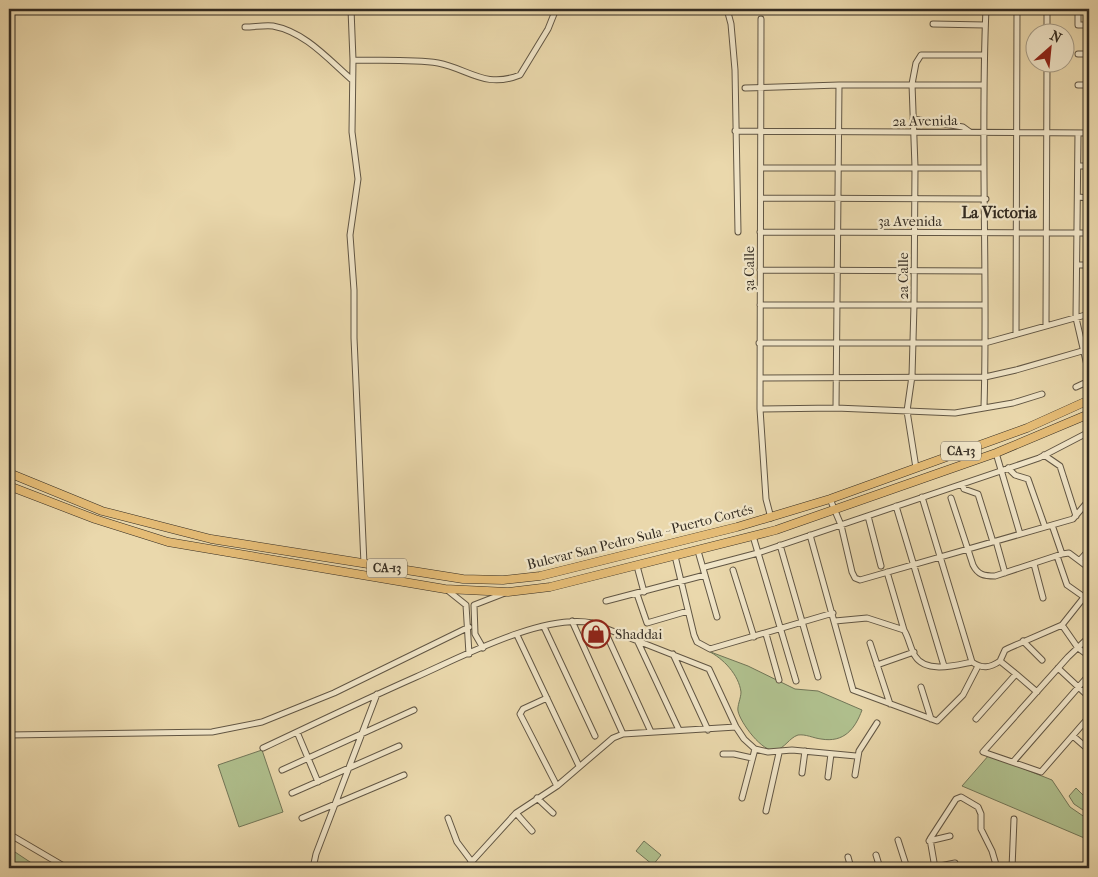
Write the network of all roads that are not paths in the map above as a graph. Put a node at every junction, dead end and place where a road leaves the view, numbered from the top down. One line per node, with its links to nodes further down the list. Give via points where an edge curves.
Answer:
1 (351, 9): 17 (street)
2 (556, 9): 17 (street, via 548,29 518,76 486,80 438,63)
3 (727, 9): 28 (street, via 734,45)
4 (986, 9): 11 (street)
5 (1017, 9): 32 (street)
6 (1047, 9): 9 (street)
7 (1078, 9): 12 (street, via 1078,25)
8 (761, 19): 25 (street, 3a Calle)
9 (1047, 22)
10 (933, 24): 11 (street)
11 (985, 25): 16 (street)
12 (1089, 25)
13 (245, 27): 19 (street, via 273,26 301,38 318,48)
14 (1078, 54): 15 (street)
15 (1089, 54)
16 (984, 55): 20 (street, 2a Calle, via 921,55); 22 (street)
17 (353, 60): 19 (street)
18 (1047, 72): 33 (street)
19 (351, 79): 129 (street, via 352,132 358,179 350,235)
20 (912, 84): 21 (street); 22 (street); 27 (street, 2a Calle)
21 (839, 85): 25 (street); 34 (street)
22 (984, 85): 35 (street)
23 (1078, 85): 24 (street)
24 (1089, 85)
25 (760, 86): 26 (street); 29 (street, 3a Calle)
26 (746, 88)
27 (913, 119): 30 (street, 2a Calle); 31 (street, via 963,127)
28 (735, 131): 29 (street, 2a Avenida); 50 (street)
29 (760, 132): 34 (street, 2a Avenida); 41 (street, 3a Calle)
30 (913, 132): 31 (street, 2a Avenida); 34 (street, 2a Avenida); 40 (street, 2a Calle)
31 (970, 132): 35 (street, 2a Avenida)
32 (1016, 132): 33 (street, 2a Avenida); 35 (street, 2a Avenida); 54 (street)
33 (1046, 132): 36 (street, 2a Avenida); 56 (street)
34 (837, 133): 42 (street)
35 (983, 133): 43 (street)
36 (1078, 133): 37 (street, 2a Avenida); 38 (street)
37 (1089, 133)
38 (1078, 166): 39 (street); 45 (street)
39 (1089, 166)
40 (915, 167): 42 (street); 43 (street); 47 (street, 2a Calle)
41 (761, 168): 42 (street); 46 (street, 3a Calle)
42 (838, 168): 44 (street)
43 (983, 168): 49 (street)
44 (837, 197): 46 (street); 47 (street); 52 (street)
45 (1078, 197): 48 (street); 57 (street)
46 (761, 198): 51 (street, 3a Calle)
47 (914, 198): 49 (street); 55 (street, 2a Calle)
48 (1089, 198)
49 (986, 199): 53 (street)
50 (738, 232)
51 (760, 232): 52 (street, 3a Avenida); 61 (street, 3a Calle)
52 (838, 232): 55 (street, 3a Avenida); 62 (street)
53 (985, 232): 54 (street, 3a Avenida); 55 (street, 3a Avenida); 64 (street)
54 (1016, 232): 56 (street, 3a Avenida); 72 (street)
55 (914, 233): 63 (street, 2a Calle)
56 (1047, 233): 57 (street, 3a Avenida); 71 (street)
57 (1078, 233): 58 (street, 3a Avenida); 59 (street)
58 (1089, 233)
59 (1077, 265): 60 (street); 70 (street)
60 (1089, 265)
61 (760, 270): 62 (street); 65 (street, 3a Calle)
62 (837, 271): 63 (street); 66 (street)
63 (914, 271): 64 (street); 67 (street, 2a Calle)
64 (984, 271): 68 (street)
65 (760, 305): 66 (street); 73 (street, 3a Calle)
66 (837, 305): 67 (street); 74 (street)
67 (914, 305): 68 (street); 75 (street, 2a Calle)
68 (985, 305): 76 (street)
69 (1089, 314): 70 (street)
70 (1076, 318): 71 (street); 78 (street)
71 (1046, 325): 72 (street)
72 (1016, 334): 76 (street)
73 (760, 343): 74 (street); 82 (street, 3a Calle)
74 (837, 343): 75 (street); 83 (street)
75 (913, 343): 76 (street); 80 (street, 2a Calle)
76 (985, 343): 81 (street)
77 (1089, 349): 78 (street)
78 (1083, 351): 79 (street); 81 (street)
79 (1089, 374)
80 (912, 376): 81 (street); 83 (street); 91 (street, 2a Calle)
81 (985, 377): 88 (street)
82 (760, 378): 83 (street); 90 (street, 3a Calle)
83 (837, 378): 89 (street)
84 (1089, 381): 85 (street)
85 (1076, 387)
86 (1042, 394): 88 (street)
87 (1089, 400): 96 (highway, Bulevar San Pedro Sula - Puerto Cortés / CA-13, via 1027,428)
88 (984, 407): 91 (street, via 955,413)
89 (836, 408): 90 (street); 91 (street)
90 (760, 409): 110 (street, 3a Calle)
91 (907, 411): 96 (street, 2a Calle)
92 (1089, 414): 94 (highway, Bulevar San Pedro Sula - Puerto Cortés / CA-13)
93 (1089, 432): 95 (street)
94 (996, 453): 98 (street); 107 (highway, Bulevar San Pedro Sula - Puerto Cortés / CA-13)
95 (1044, 455): 97 (street); 109 (street, via 1060,466)
96 (916, 468): 104 (highway, Bulevar San Pedro Sula - Puerto Cortés / CA-13)
97 (1008, 468): 98 (street); 113 (street, via 1015,475 1028,479)
98 (1001, 470): 100 (street); 114 (street)
99 (9, 474): 124 (highway, Bulevar San Pedro Sula - Puerto Cortés / CA-13, via 93,508 146,524 211,539)
100 (962, 484): 102 (street); 117 (street, via 964,489 978,494)
101 (9, 486): 128 (highway, Bulevar San Pedro Sula - Puerto Cortés / CA-13, via 145,536)
102 (922, 497): 106 (street); 126 (street)
103 (951, 498): 119 (street)
104 (830, 499): 107 (street); 110 (highway, Bulevar San Pedro Sula - Puerto Cortés / CA-13)
105 (1089, 500): 109 (street)
106 (896, 506): 108 (street); 131 (street)
107 (835, 511): 111 (street); 116 (highway, Bulevar San Pedro Sula - Puerto Cortés / CA-13)
108 (868, 516): 111 (street); 133 (street)
109 (1076, 516): 112 (street)
110 (771, 518): 129 (highway, Bulevar San Pedro Sula - Puerto Cortés / CA-13, via 540,576 502,580 463,579)
111 (841, 525): 115 (street); 138 (street, via 855,578 860,580)
112 (1052, 525): 113 (street); 123 (street)
113 (1045, 527): 114 (street)
114 (1020, 534): 117 (street)
115 (810, 535): 118 (street); 151 (street)
116 (753, 536): 120 (highway, Bulevar San Pedro Sula - Puerto Cortés / CA-13); 122 (street)
117 (995, 542): 119 (street); 139 (street)
118 (780, 545): 122 (street); 155 (street)
119 (967, 549): 126 (street); 139 (street, via 977,572 984,576)
120 (698, 550): 125 (highway, Bulevar San Pedro Sula - Puerto Cortés / CA-13); 134 (street)
121 (1089, 550): 127 (street)
122 (758, 553): 134 (street); 160 (street)
123 (1060, 555): 127 (street, via 1069,553); 130 (street); 147 (street, via 1067,585)
124 (315, 556): 128 (highway, via 322,560 320,564 296,561); 129 (highway, Bulevar San Pedro Sula - Puerto Cortés / CA-13)
125 (675, 556): 132 (highway, Bulevar San Pedro Sula - Puerto Cortés / CA-13); 141 (street)
126 (940, 557): 131 (street); 177 (street)
127 (1080, 560): 135 (street)
128 (290, 564): 136 (highway, Bulevar San Pedro Sula - Puerto Cortés / CA-13)
129 (364, 564): 136 (highway, via 358,567 325,563)
130 (1034, 564): 139 (street); 148 (street)
131 (914, 565): 138 (street); 179 (street)
132 (637, 566): 144 (highway, Bulevar San Pedro Sula - Puerto Cortés / CA-13); 145 (street)
133 (881, 566)
134 (705, 567): 140 (street)
135 (1089, 568)
136 (332, 570): 142 (highway, Bulevar San Pedro Sula - Puerto Cortés / CA-13)
137 (733, 570): 165 (street)
138 (887, 572): 161 (street)
139 (1005, 572)
140 (705, 575): 141 (street); 152 (street)
141 (680, 582): 145 (street); 150 (street)
142 (445, 589): 144 (highway, Bulevar San Pedro Sula - Puerto Cortés / CA-13); 159 (street, via 466,605)
143 (1089, 591): 147 (street)
144 (508, 592): 169 (street, via 474,605 473,628)
145 (644, 592): 146 (street)
146 (637, 594): 149 (street); 150 (street, via 647,623)
147 (1084, 597): 156 (street)
148 (1042, 598)
149 (606, 602)
150 (688, 611): 165 (street, via 697,642 702,646 710,649)
151 (833, 613): 154 (street); 155 (street)
152 (717, 617)
153 (572, 621): 157 (street); 158 (street); 205 (street)
154 (836, 621): 161 (street, via 867,618); 193 (street, via 851,686 858,692)
155 (803, 622): 160 (street); 184 (street)
156 (1062, 625): 167 (street); 170 (street)
157 (544, 626): 163 (street); 207 (street)
158 (602, 626): 166 (street); 203 (street)
159 (469, 627): 172 (street); 206 (street, via 334,692 262,722 212,732)
160 (781, 629): 162 (street); 186 (street)
161 (904, 630): 171 (street)
162 (766, 634): 165 (street); 185 (street)
163 (517, 635): 169 (street); 192 (street)
164 (1089, 637): 170 (street)
165 (754, 638)
166 (637, 640): 173 (street); 200 (street)
167 (1023, 642): 175 (street); 176 (street, via 1005,650)
168 (870, 643): 178 (street)
169 (483, 648): 172 (street)
170 (1078, 648): 174 (street); 181 (street)
171 (914, 652): 178 (street); 179 (street, via 916,658 925,663)
172 (469, 654): 190 (street)
173 (673, 654): 199 (street, via 709,669); 201 (street)
174 (1089, 656)
175 (1042, 660)
176 (1000, 661): 180 (street); 182 (street)
177 (972, 662): 179 (street); 180 (street)
178 (877, 665): 193 (street)
179 (944, 666)
180 (978, 666): 196 (street, via 963,695 937,720)
181 (1058, 668): 188 (street); 189 (street)
182 (1016, 674): 189 (street); 197 (street)
183 (1089, 675): 188 (street)
184 (818, 677)
185 (779, 680)
186 (796, 681)
187 (921, 687): 196 (street)
188 (1079, 687): 191 (street); 220 (street)
189 (1037, 692): 220 (street, via 983,751)
190 (377, 694): 202 (street); 204 (street)
191 (1089, 697)
192 (547, 698): 221 (street); 229 (street, via 523,709 520,714)
193 (890, 704): 196 (street)
194 (414, 710): 204 (street)
195 (1089, 717): 208 (street)
196 (931, 719)
197 (976, 719)
198 (877, 723): 217 (street)
199 (736, 727): 201 (street); 211 (street)
200 (679, 730): 201 (street); 203 (street)
201 (708, 730)
202 (297, 732): 210 (street); 219 (street)
203 (651, 732): 205 (street)
204 (364, 733): 219 (street); 222 (street)
205 (623, 734): 221 (street, via 602,746)
206 (9, 735)
207 (595, 736)
208 (1073, 736): 212 (street); 220 (street, via 1041,772)
209 (399, 746): 222 (street)
210 (263, 748)
211 (755, 749): 213 (street); 218 (street)
212 (1089, 750)
213 (779, 752): 214 (street); 234 (street)
214 (805, 752): 216 (street); 224 (street)
215 (723, 754): 218 (street)
216 (831, 754): 217 (street); 227 (street)
217 (856, 756): 226 (street)
218 (752, 758): 232 (street)
219 (308, 759): 223 (street); 228 (street)
220 (1013, 762)
221 (579, 766): 229 (street)
222 (350, 768): 228 (street); 233 (street)
223 (282, 770)
224 (802, 774)
225 (404, 775): 233 (street)
226 (855, 775)
227 (828, 777)
228 (318, 782): 230 (street)
229 (556, 786): 231 (street)
230 (292, 793)
231 (537, 798): 235 (street); 236 (street)
232 (742, 798)
233 (336, 804): 237 (street); 250 (street)
234 (766, 811)
235 (516, 813): 240 (street); 247 (street)
236 (553, 813)
237 (302, 818)
238 (448, 818): 247 (street, via 457,842)
239 (1014, 819): 257 (street)
240 (532, 831)
241 (9, 834): 249 (street)
242 (950, 836): 244 (street)
243 (898, 840): 254 (street)
244 (929, 841): 255 (street); 256 (street, via 956,799 966,798 978,807 981,829)
245 (876, 855): 253 (street)
246 (848, 857): 252 (street)
247 (472, 862): 251 (street)
248 (955, 862): 255 (street)
249 (67, 868)
250 (313, 868)
251 (466, 868)
252 (851, 868)
253 (880, 868)
254 (907, 868)
255 (935, 868)
256 (997, 868)
257 (1012, 868)

